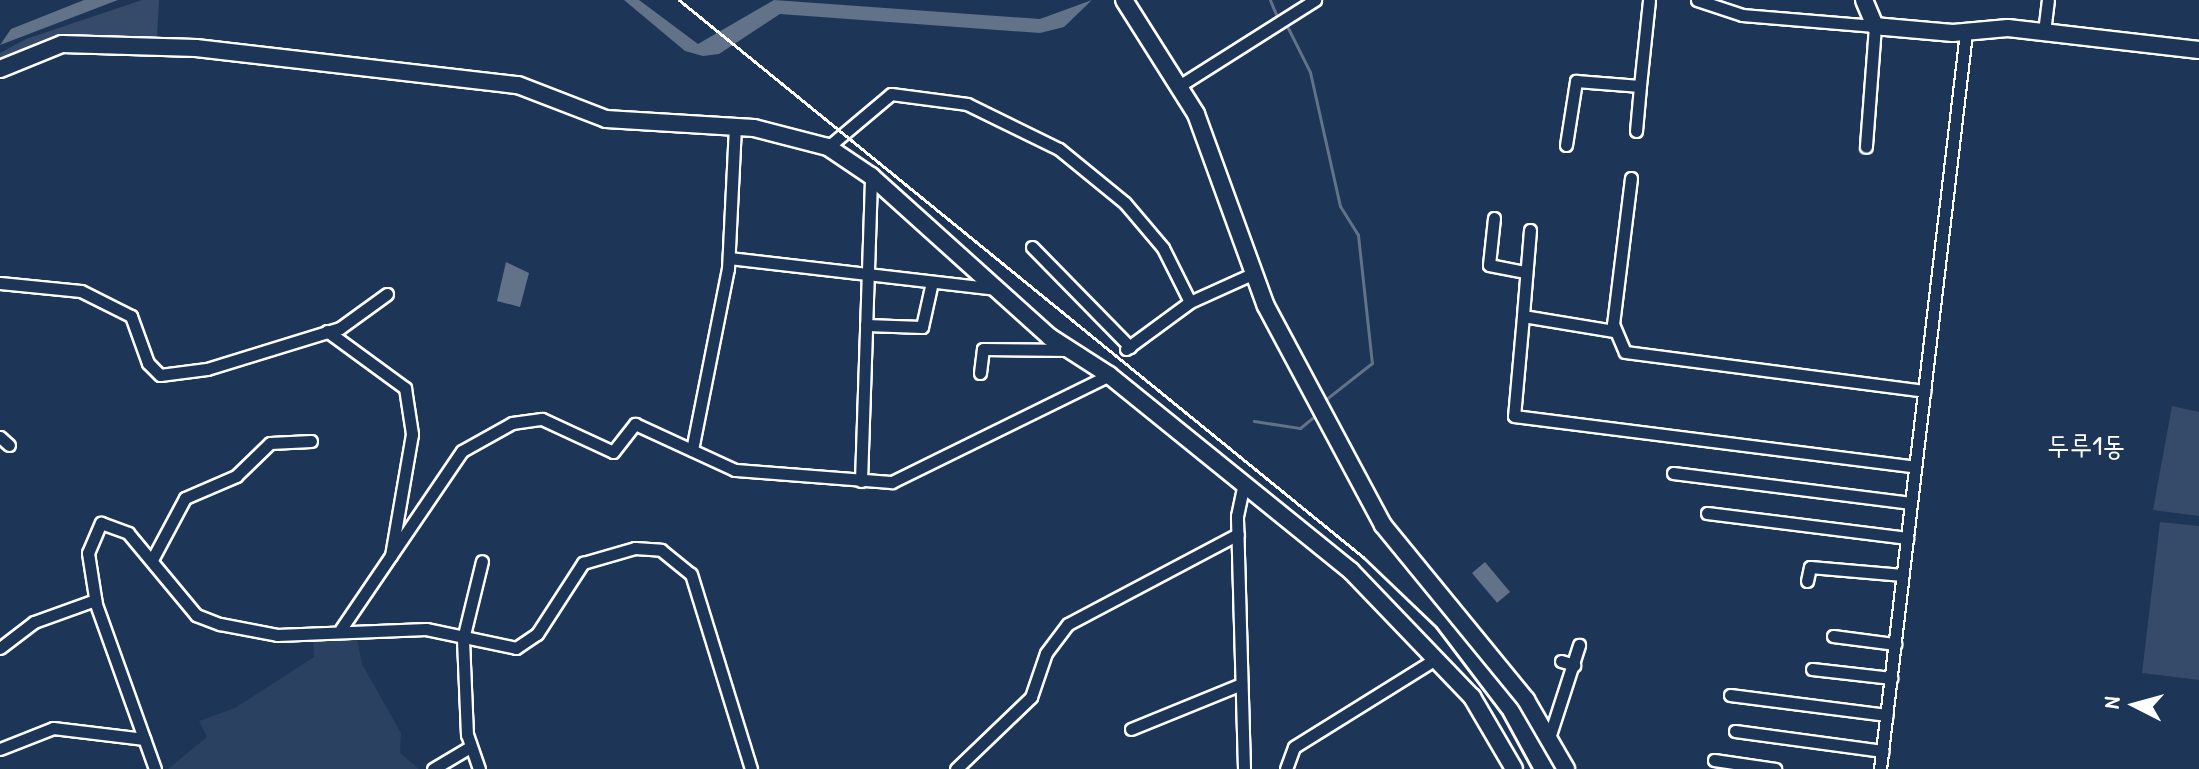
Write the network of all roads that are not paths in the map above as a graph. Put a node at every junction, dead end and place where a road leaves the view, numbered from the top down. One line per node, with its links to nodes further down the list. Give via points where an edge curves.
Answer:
1 (1124, 0): 12 (street)
2 (1315, 0): 12 (street)
3 (1649, 0): 13 (street)
4 (1697, 0): 7 (street, via 1742,15)
5 (1864, 0): 7 (street)
6 (2048, 0): 8 (street)
7 (1875, 26): 9 (street); 18 (street)
8 (2044, 32): 9 (street); 10 (street)
9 (1966, 33): 40 (street)
10 (2199, 50)
11 (0, 69): 14 (street, via 62,44 196,48 518,85 606,119)
12 (1179, 86): 26 (street, via 1206,138)
13 (1640, 86): 15 (street); 16 (street, via 1576,81)
14 (735, 127): 17 (street); 24 (street)
15 (1636, 131)
16 (1566, 145)
17 (828, 147): 19 (street); 32 (street, via 891,94 967,104 1059,149 1125,203 1163,248)
18 (1866, 147)
19 (871, 176): 27 (street); 30 (street)
20 (1631, 178): 36 (street)
21 (1494, 218): 25 (street, via 1489,265)
22 (1530, 230): 25 (street)
23 (1032, 247): 32 (street, via 1128,348)
24 (729, 258): 27 (street); 42 (street)
25 (1525, 272): 33 (street)
26 (1252, 274): 32 (street); 73 (street, via 1383,525 1526,700)
27 (867, 275): 28 (street); 34 (street)
28 (932, 282): 30 (street); 34 (street, via 922,327)
29 (0, 283): 35 (street, via 81,291 131,316 148,363 160,375 207,369)
30 (990, 288): 37 (street)
31 (387, 294): 35 (street)
32 (1190, 302)
33 (1523, 316): 36 (street); 43 (street, via 1514,416)
34 (866, 325): 45 (street)
35 (327, 331): 53 (street, via 401,381 412,412 407,482)
36 (1614, 331): 40 (street, via 1632,355)
37 (1071, 350): 38 (street, via 983,349); 39 (street)
38 (980, 373)
39 (1109, 375): 45 (street, via 904,479); 46 (street)
40 (1924, 391): 43 (street)
41 (311, 441): 51 (street, via 270,443 236,476 185,498)
42 (692, 450): 45 (street, via 735,470); 53 (street, via 635,424 613,452 542,419 512,423 462,451)
43 (1915, 467): 47 (street)
44 (1673, 473): 47 (street)
45 (861, 481)
46 (1244, 483): 49 (street); 63 (street, via 1351,571)
47 (1911, 503): 50 (street)
48 (1707, 513): 50 (street)
49 (1238, 534): 68 (street); 79 (street, via 1068,624 1046,653 1031,697)
50 (1907, 538): 54 (street)
51 (153, 558): 56 (street, via 128,533 101,523 88,553); 57 (street, via 196,615 208,620 277,635)
52 (482, 561): 59 (street)
53 (388, 565): 57 (street)
54 (1903, 575): 55 (street, via 1810,567); 60 (street)
55 (1807, 581)
56 (95, 600): 62 (street, via 34,622); 74 (street)
57 (341, 629): 59 (street, via 426,629)
58 (1833, 636): 60 (street)
59 (463, 639): 75 (street); 83 (street, via 526,644 583,563 635,548 661,550 691,574)
60 (1895, 644): 67 (street)
61 (1579, 645): 65 (street)
62 (0, 648)
63 (1437, 658): 85 (street, via 1294,747); 86 (street, via 1472,697)
64 (1561, 661): 65 (street)
65 (1574, 665): 73 (street)
66 (1812, 669): 67 (street)
67 (1891, 678): 70 (street)
68 (1241, 684): 71 (street); 84 (street)
69 (1730, 695): 70 (street)
70 (1887, 715): 77 (street)
71 (1131, 729)
72 (1735, 731): 77 (street)
73 (1549, 738): 87 (street)
74 (144, 739): 76 (street, via 53,728); 80 (street)
75 (470, 747): 81 (street); 82 (street)
76 (0, 749)
77 (1883, 751): 89 (street)
78 (1714, 760): 88 (street)
79 (963, 768)
80 (155, 769)
81 (433, 769)
82 (479, 769)
83 (751, 769)
84 (1244, 769)
85 (1286, 769)
86 (1514, 769)
87 (1566, 769)
88 (1775, 769)
89 (1880, 769)

